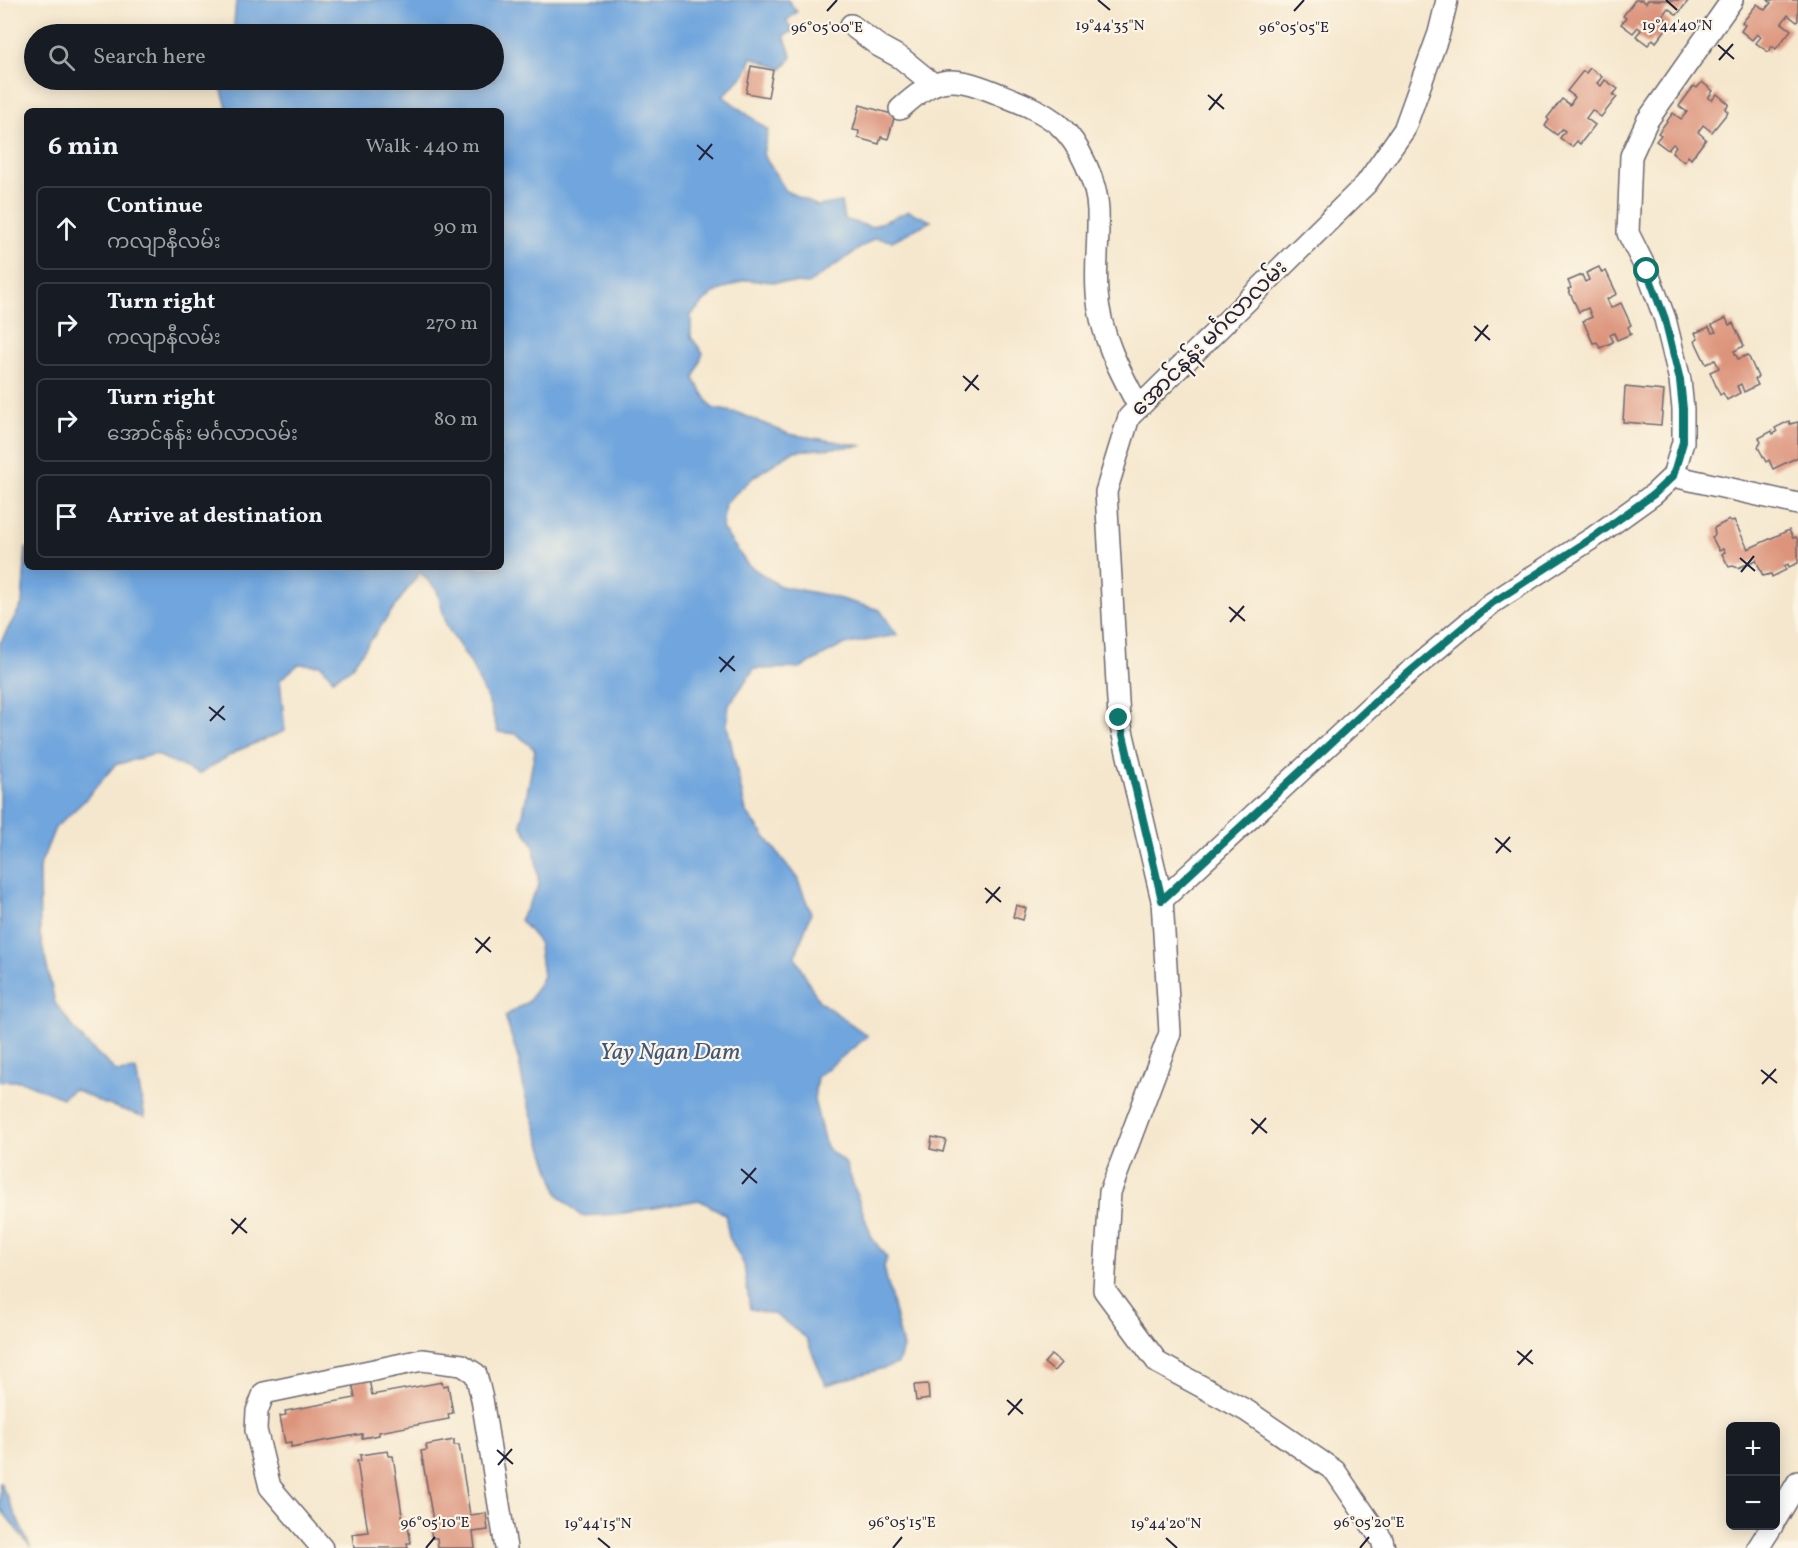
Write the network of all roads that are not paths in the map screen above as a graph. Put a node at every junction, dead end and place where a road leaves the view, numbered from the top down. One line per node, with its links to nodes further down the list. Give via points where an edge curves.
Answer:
1 (1447, 0): 6 (street, အောင်နန်း မင်္ဂလာလမ်း, via 1404,130 1366,184)
2 (1732, 0): 7 (street, via 1647,121 1631,156 1628,232 1665,319 1680,380 1683,442)
3 (851, 25): 4 (street)
4 (933, 84): 5 (street); 6 (street, via 971,83 1031,107 1059,126 1080,152 1098,208 1097,293 1103,333)
5 (900, 108)
6 (1139, 407): 9 (street, အောင်နန်း မင်္ဂလာလမ်း, via 1129,417 1106,492 1119,718)
7 (1673, 476): 8 (street); 9 (street, via 1594,537 1492,603 1388,690)
8 (1798, 504)
9 (1162, 900): 15 (street, အောင်နန်း မင်္ဂလာလမ်း, via 1170,1034 1110,1192 1104,1290 1158,1363 1247,1411 1335,1471)
10 (1798, 1482): 11 (street)
11 (1780, 1512)
12 (1769, 1530): 16 (street)
13 (322, 1548): 14 (street, via 270,1487 256,1430 257,1411 264,1393 422,1360 462,1365 476,1374)
14 (506, 1548)
15 (1384, 1548)
16 (1758, 1548)

